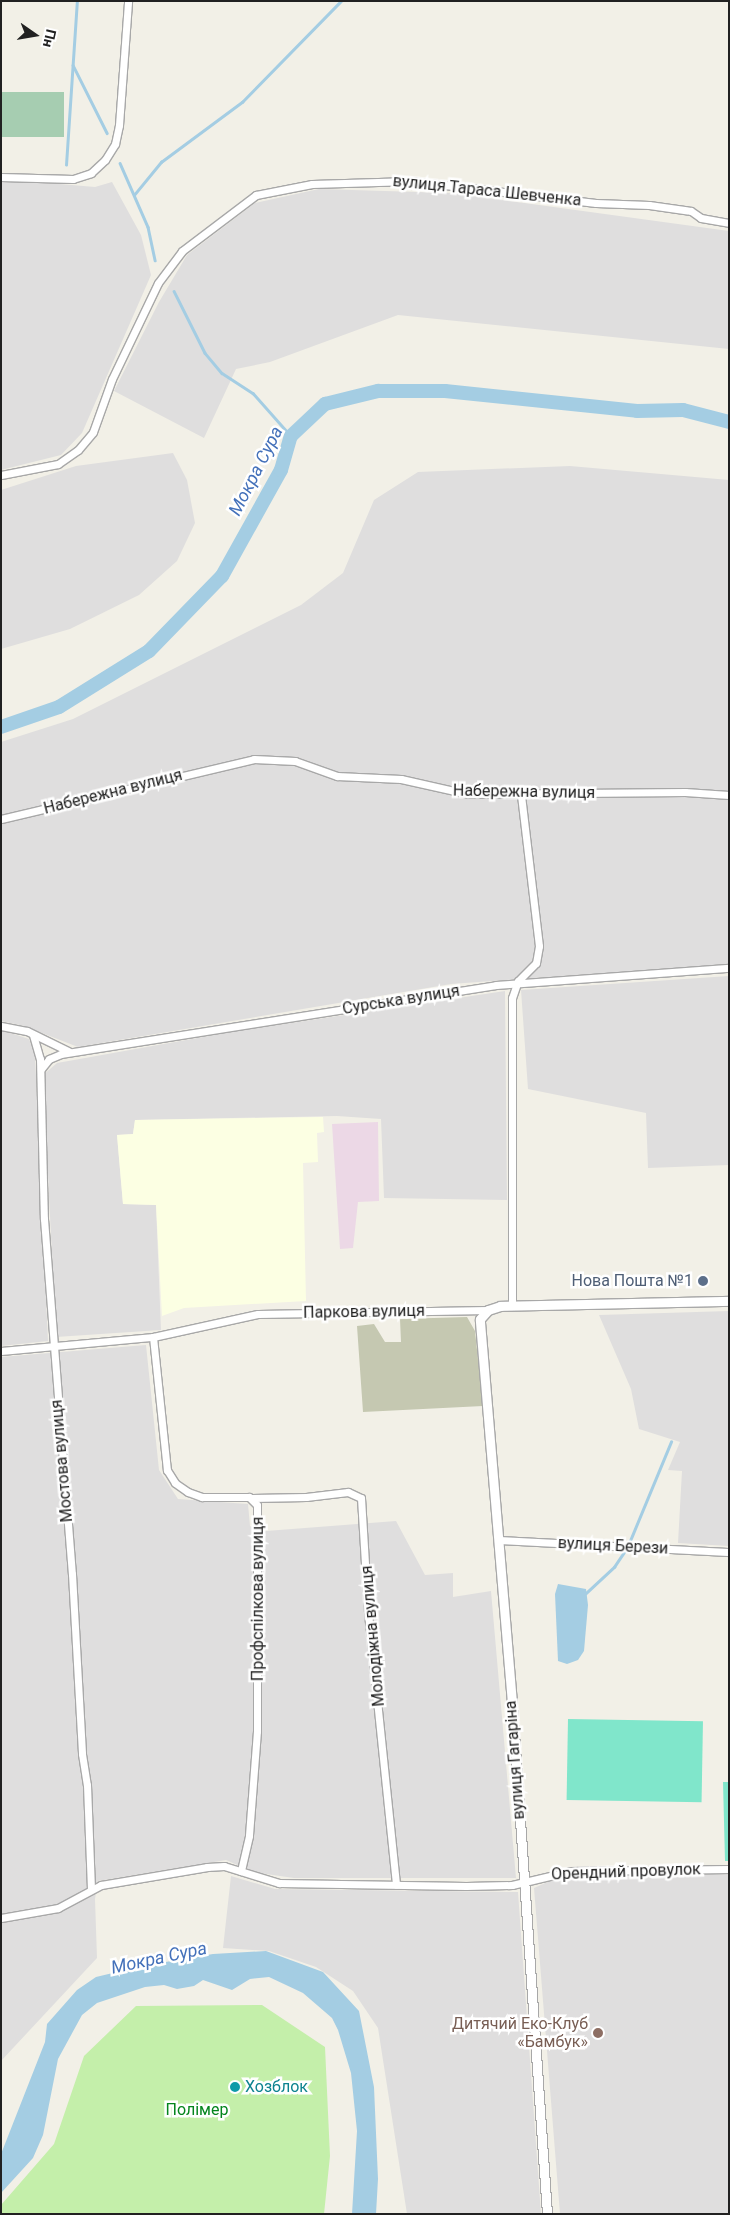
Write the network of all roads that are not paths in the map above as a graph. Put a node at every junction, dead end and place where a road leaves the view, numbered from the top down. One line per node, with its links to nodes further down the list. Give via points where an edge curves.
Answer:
1 (128, 1): 2 (street, via 119,125 115,144 105,160 91,173 73,179)
2 (1, 177)
3 (729, 223): 4 (street, вулиця Тараса Шевченка, via 701,218 692,212 649,206 596,203 411,181 312,184 256,195 182,251 158,283 112,380 93,432 78,450 58,464)
4 (1, 476)
5 (521, 794): 6 (street, Набережна вулиця); 7 (street, Набережна вулиця, via 468,794 401,779 337,776 295,761 254,759); 9 (street, via 539,946 536,962)
6 (729, 795)
7 (1, 819)
8 (729, 968): 9 (street, Сурська вулиця)
9 (517, 984): 12 (street, Сурська вулиця); 15 (street, via 512,998)
10 (1, 1026): 11 (street, Сурська вулиця)
11 (33, 1035): 12 (street, Сурська вулиця, via 60,1050); 13 (street, Мостова вулиця, via 39,1050)
12 (76, 1052): 13 (street, Сурська вулиця, via 49,1059)
13 (40, 1075): 18 (street, Мостова вулиця)
14 (729, 1301): 15 (street, Паркова вулиця)
15 (512, 1306): 16 (street, Паркова вулиця)
16 (488, 1310): 17 (street, Паркова вулиця, via 258,1314); 21 (street, вулиця Гагаріна, via 480,1319 479,1327)
17 (153, 1337): 18 (street, Паркова вулиця); 20 (street, Профспілкова вулиця, via 167,1470 175,1483 202,1497)
18 (52, 1346): 19 (street, Паркова вулиця); 27 (street, Мостова вулиця, via 72,1574 82,1754 88,1785)
19 (1, 1351)
20 (252, 1498): 24 (street, Профспілкова вулиця, via 258,1509 257,1731 249,1836); 26 (street, Молодіжна вулиця, via 348,1492 361,1498 368,1614)
21 (498, 1540): 22 (street, вулиця Берези); 25 (street, вулиця Гагаріна)
22 (729, 1552)
23 (729, 1869): 25 (street, Орендний провулок, via 571,1871 533,1878)
24 (241, 1871): 26 (street, via 279,1882); 27 (street, via 224,1866 207,1867)
25 (524, 1883): 26 (street); 29 (street, вулиця Гагаріна)
26 (396, 1885)
27 (91, 1889): 28 (street, via 58,1908)
28 (1, 1918)
29 (547, 2214)

